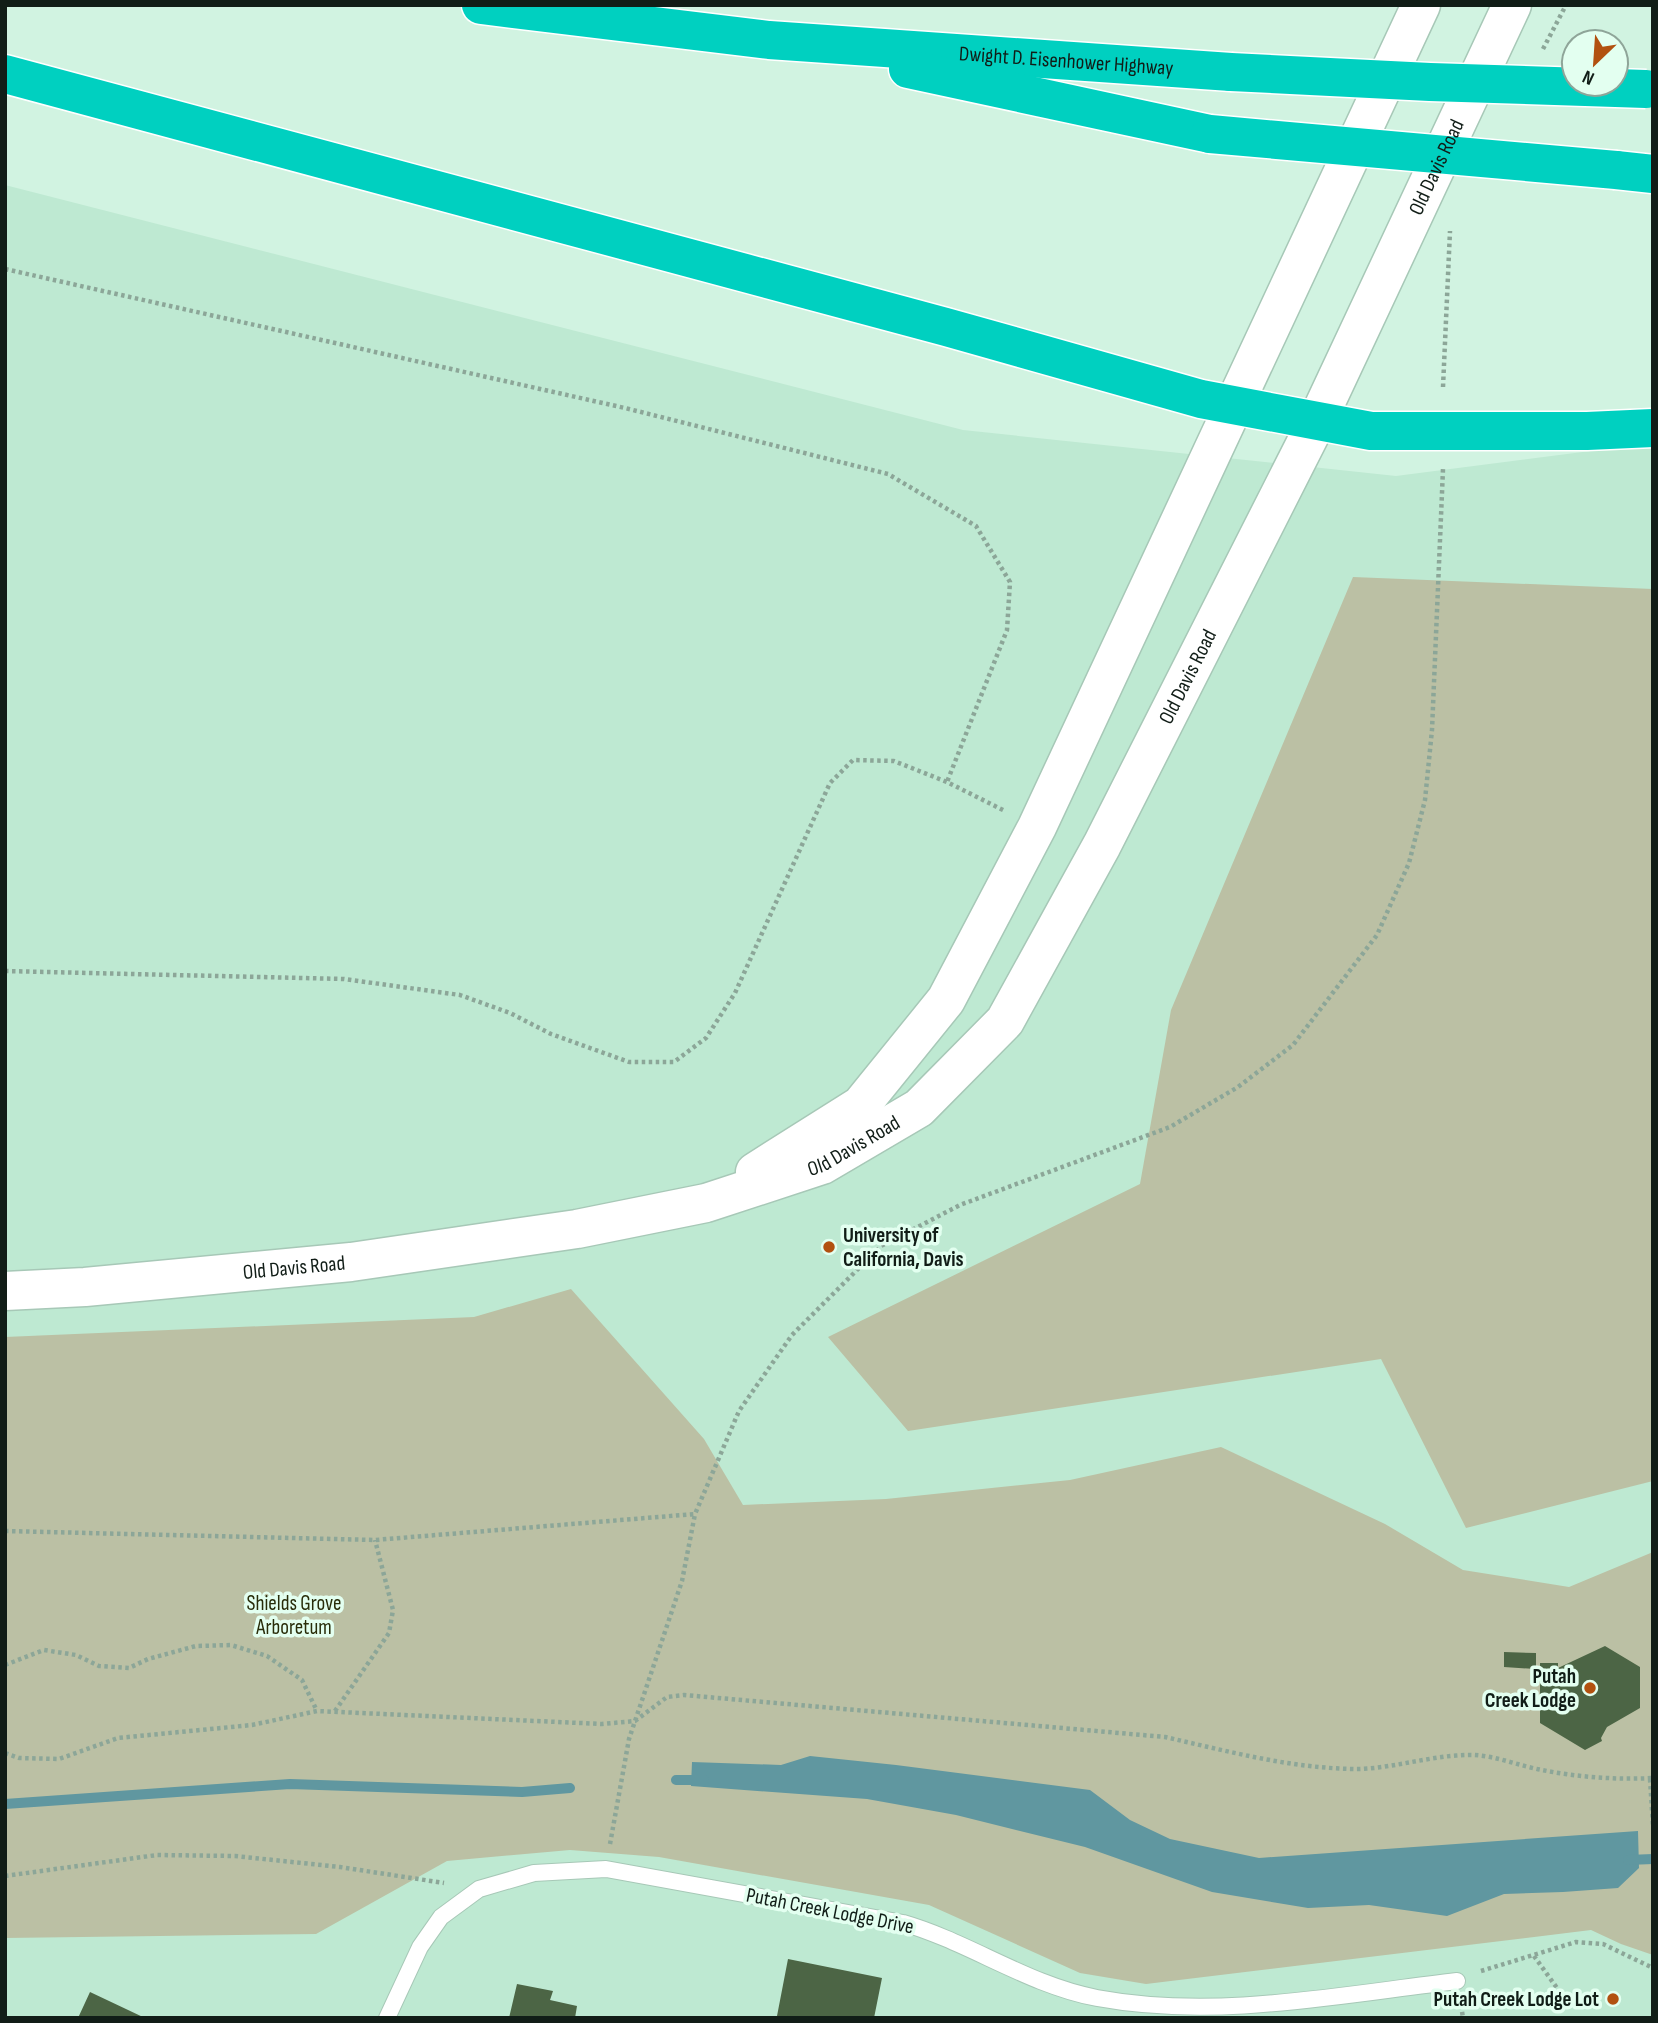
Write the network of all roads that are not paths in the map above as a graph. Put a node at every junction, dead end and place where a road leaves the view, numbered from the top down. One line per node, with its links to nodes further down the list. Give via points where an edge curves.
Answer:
1 (481, 5): 4 (highway, Dwight D. Eisenhower Highway)
2 (1421, 5): 8 (street, Old Davis Road)
3 (1512, 5): 9 (street, Old Davis Road)
4 (769, 40): 6 (highway, Dwight D. Eisenhower Highway, bridge, via 1231,72); 7 (highway, bridge, via 1210,134)
5 (5, 74): 8 (highway)
6 (1649, 89)
7 (1634, 172)
8 (1233, 405): 9 (highway); 11 (street, Old Davis Road, via 1038,827 946,1000 861,1105)
9 (1317, 421): 10 (highway, via 1371,431); 11 (street, Old Davis Road, via 1102,845 1005,1021 919,1108 822,1165)
10 (1653, 428)
11 (706, 1203): 12 (street, Old Davis Road, via 577,1229 351,1262)
12 (5, 1292)
13 (1457, 1980): 14 (lane, Putah Creek Lodge Drive, via 1229,2007 1184,2008 1096,1998 1050,1985 903,1923 606,1869 534,1873 479,1889 441,1917 420,1947)
14 (387, 2018)

